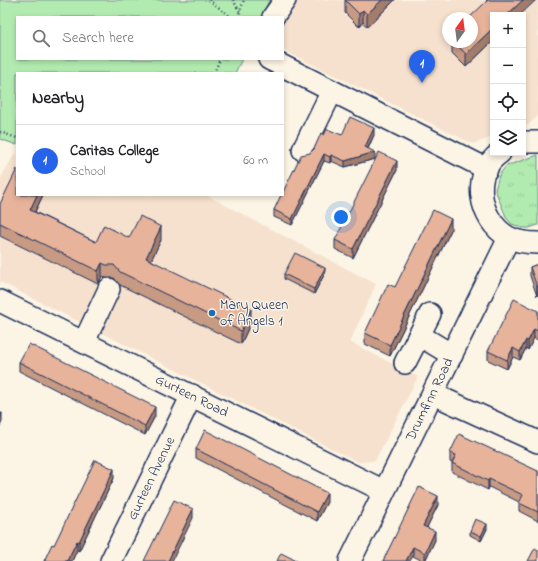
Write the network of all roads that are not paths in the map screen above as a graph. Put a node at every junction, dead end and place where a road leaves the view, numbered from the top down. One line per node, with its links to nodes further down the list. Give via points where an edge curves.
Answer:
1 (285, 0): 2 (street)
2 (274, 16)
3 (271, 60): 4 (street)
4 (332, 91): 7 (street); 9 (street)
5 (526, 142): 6 (street)
6 (538, 142)
7 (303, 150)
8 (496, 156): 9 (street)
9 (487, 169): 10 (street, via 482,184 482,200 486,215 496,228)
10 (509, 238): 11 (street, via 524,243); 17 (street, Drumfinn Road)
11 (538, 243)
12 (109, 289): 16 (street)
13 (0, 302): 16 (street, Gurteen Road)
14 (430, 314): 15 (street)
15 (419, 335): 17 (street); 18 (street)
16 (84, 342): 20 (street, Gurteen Road)
17 (452, 355): 19 (street, Drumfinn Road)
18 (405, 363)
19 (433, 394): 21 (street); 22 (street, Drumfinn Road)
20 (192, 395): 22 (street, Gurteen Road); 23 (street, Gurteen Avenue)
21 (538, 442)
22 (384, 490): 24 (street, Drumfinn Road)
23 (111, 561)
24 (350, 561)

